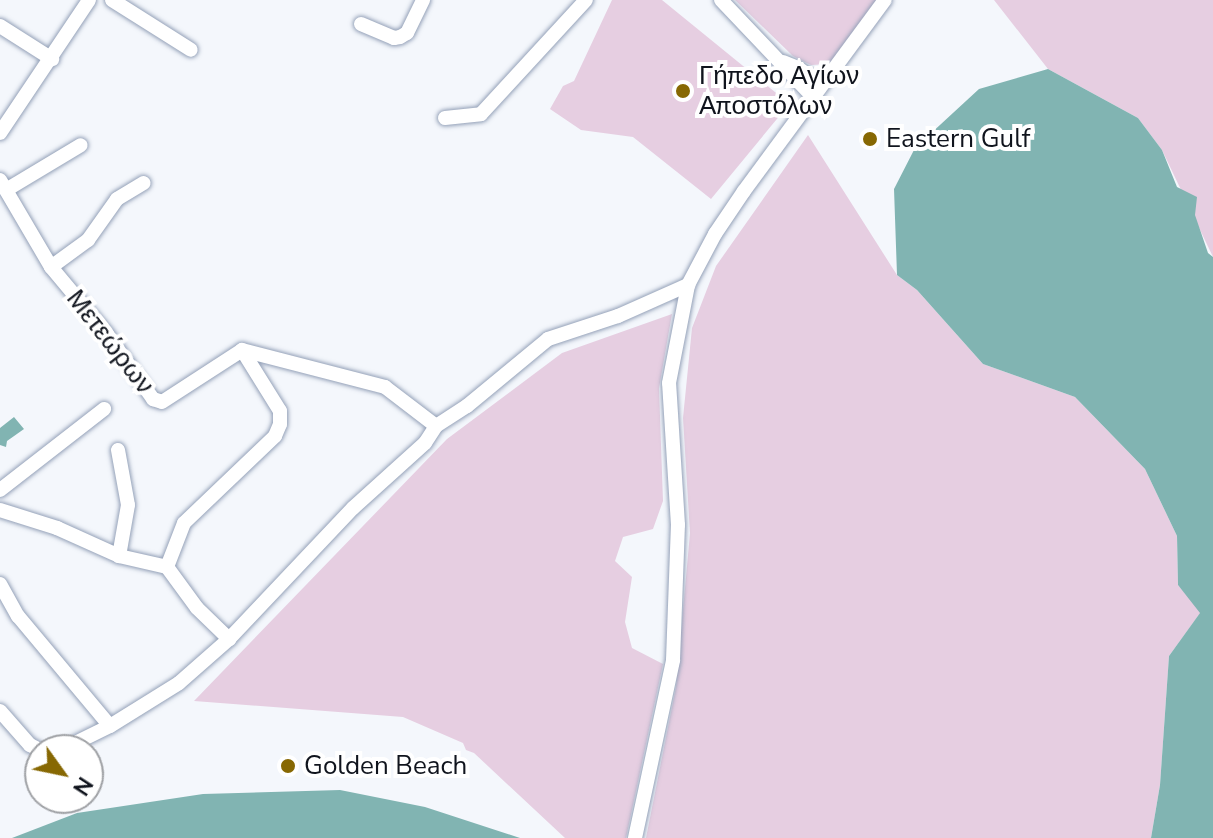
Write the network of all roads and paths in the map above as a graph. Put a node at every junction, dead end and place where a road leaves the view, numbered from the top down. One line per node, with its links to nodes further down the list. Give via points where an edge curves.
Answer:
1 (89, 0): 10 (street)
2 (112, 0): 9 (street)
3 (423, 0): 7 (street, via 400,37)
4 (586, 0): 12 (street, via 481,114)
5 (721, 0): 11 (street)
6 (885, 0): 11 (street, via 830,72)
7 (361, 24)
8 (0, 26): 10 (street)
9 (191, 50)
10 (52, 59): 13 (street)
11 (811, 86): 18 (street, via 802,110 715,234)
12 (445, 118)
13 (1, 130)
14 (81, 145): 16 (street)
15 (144, 183): 17 (street, via 117,199 88,240)
16 (3, 185): 17 (street, Μετεώρων)
17 (51, 267): 19 (street, Μετεώρων, via 158,401)
18 (688, 285): 21 (street, via 548,339); 33 (street, via 669,383 678,525 673,660)
19 (242, 350): 21 (street, via 385,387); 26 (street, via 280,411 280,424 275,436 184,523)
20 (104, 409): 23 (street)
21 (436, 426): 28 (street)
22 (118, 450): 25 (street, via 128,505)
23 (0, 490)
24 (0, 510): 25 (street)
25 (119, 556): 26 (street)
26 (167, 567): 28 (street, via 197,608)
27 (0, 584): 30 (street, via 18,616)
28 (229, 639): 30 (street, via 179,683)
29 (0, 711): 32 (street)
30 (110, 726): 31 (street)
31 (94, 734)
32 (24, 738)
33 (635, 838)

